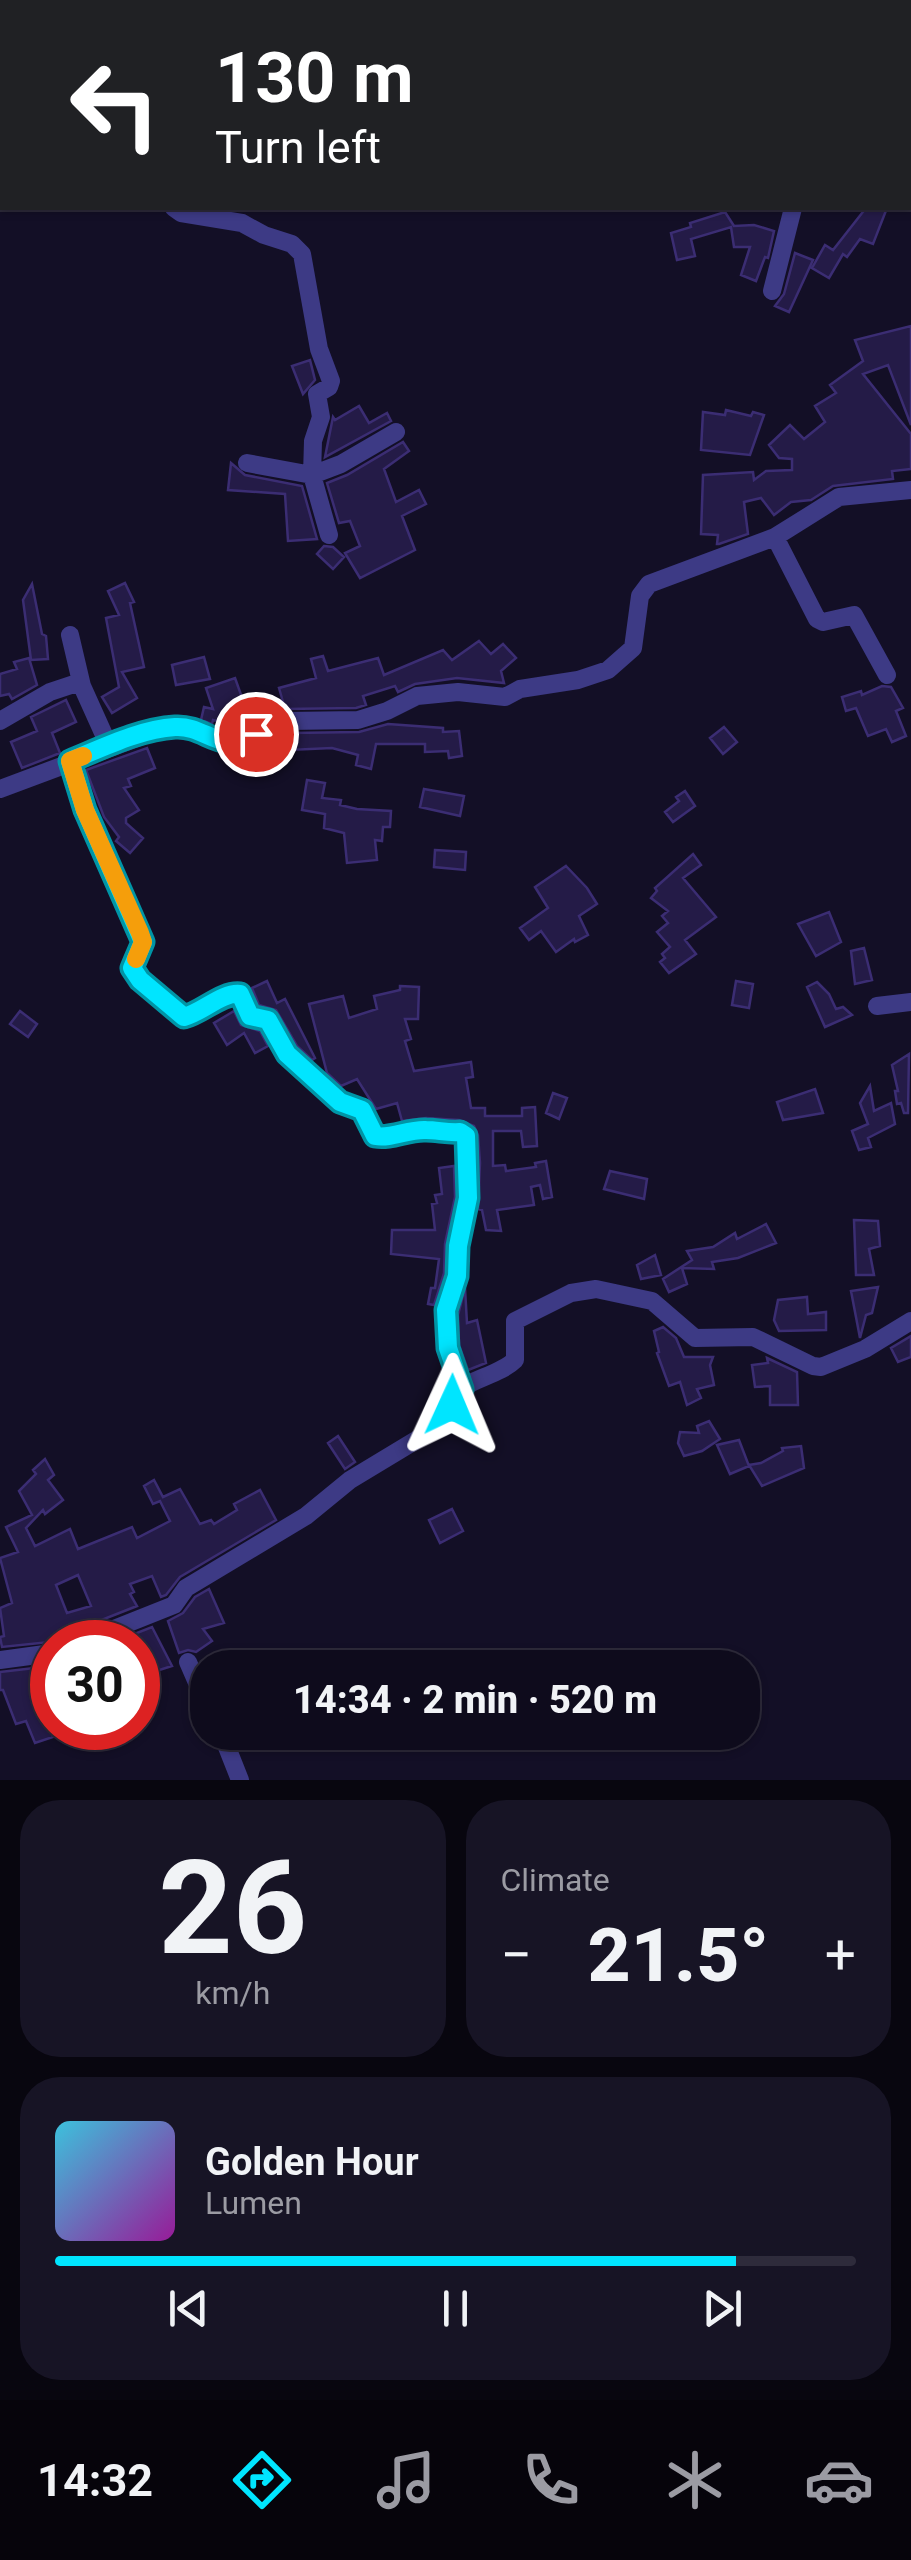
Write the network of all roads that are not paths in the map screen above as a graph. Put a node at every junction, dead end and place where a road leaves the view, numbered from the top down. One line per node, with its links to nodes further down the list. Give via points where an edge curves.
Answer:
1 (177, 210): 6 (street, via 242,223 302,254 331,380 316,400)
2 (792, 210): 3 (street)
3 (772, 290)
4 (396, 432): 6 (street)
5 (247, 463): 6 (street)
6 (312, 474): 8 (street)
7 (911, 490): 9 (street, via 840,497)
8 (329, 535)
9 (775, 537): 11 (street, via 817,620 854,616); 14 (street, via 650,584 640,596 633,648 608,670 578,680 504,697 416,696 358,720 287,721 230,744 180,726)
10 (70, 635): 12 (street)
11 (887, 675)
12 (80, 682): 13 (street); 14 (street)
13 (0, 721)
14 (108, 746): 15 (street)
15 (70, 761): 16 (street); 20 (street, via 143,942 132,968 140,980 184,1017 240,994 250,1016 268,1020 287,1054 340,1102 362,1110 375,1136 429,1129 466,1136 468,1198 446,1310 448,1348)
16 (0, 789)
17 (911, 1002): 18 (street)
18 (877, 1006)
19 (911, 1321): 20 (street, via 842,1360 813,1366 753,1337 695,1338 652,1301 584,1290 521,1316 512,1363)
20 (462, 1389): 21 (street, via 453,1397 451,1419 186,1588 178,1602)
21 (134, 1620)
22 (30, 1657): 23 (street)
23 (0, 1660)
24 (188, 1662): 25 (street)
25 (190, 1667)
26 (228, 1750): 27 (street)
27 (240, 1780)

